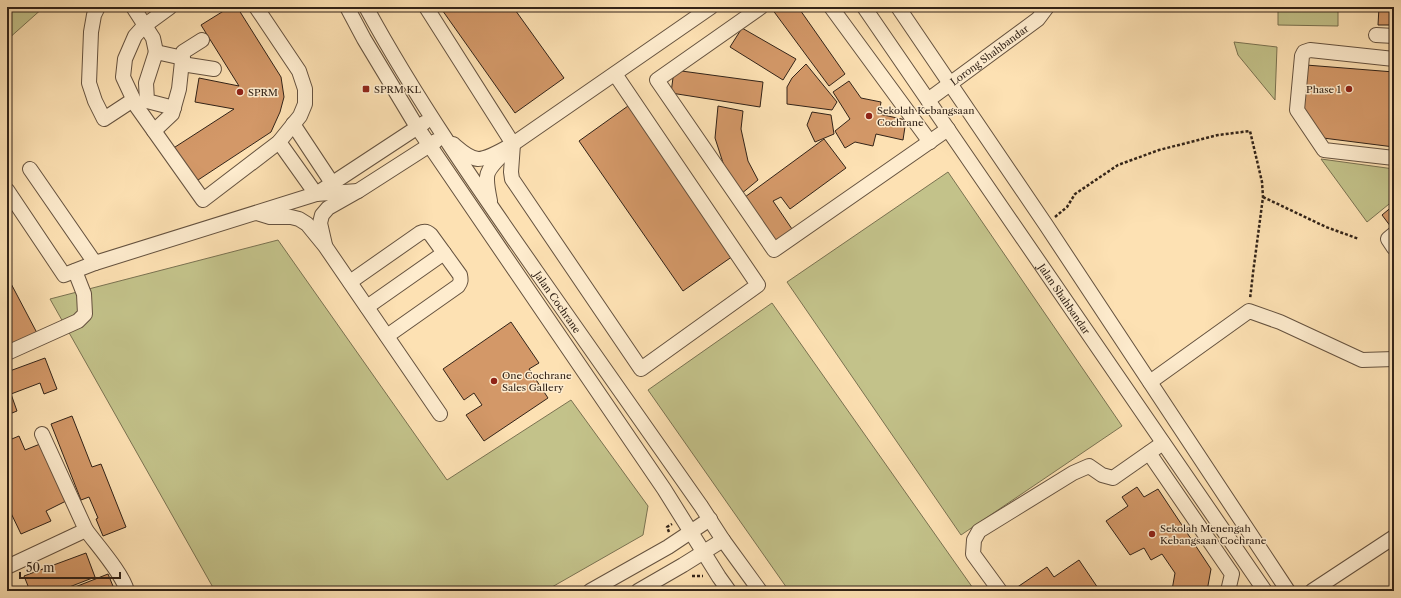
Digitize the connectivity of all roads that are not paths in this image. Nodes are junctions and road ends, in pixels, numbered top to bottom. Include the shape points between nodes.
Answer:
1 (98, 7) edge
2 (133, 7) edge
3 (170, 7) edge
4 (256, 7) edge
5 (347, 7) edge
6 (366, 7) edge
7 (426, 7) edge
8 (761, 7) edge
9 (831, 7) edge
10 (864, 7) edge
11 (898, 7) edge
12 (1047, 7) edge
13 (703, 9) edge
14 (144, 26) junction
15 (1376, 35) dead end
16 (1394, 36) edge
17 (202, 40) dead end
18 (156, 52) junction
19 (1394, 59) edge
20 (182, 61) junction
21 (214, 69) dead end
22 (615, 74) junction
23 (950, 84) junction
24 (133, 100) junction
25 (928, 100) junction
26 (174, 108) junction
27 (431, 118) junction
28 (293, 124) junction
29 (417, 127) junction
30 (948, 129) junction
31 (154, 131) junction
32 (443, 136) junction
33 (279, 142) junction
34 (930, 142) junction
35 (513, 144) junction
36 (429, 145) junction
37 (1394, 158) edge
38 (30, 169) dead end
39 (332, 183) junction
40 (7, 190) edge
41 (358, 191) junction
42 (316, 194) junction
43 (491, 207) junction
44 (257, 213) junction
45 (1394, 234) edge
46 (325, 246) junction
47 (1394, 248) edge
48 (444, 253) junction
49 (95, 263) junction
50 (75, 270) junction
51 (350, 282) junction
52 (367, 307) junction
53 (387, 336) junction
54 (7, 353) edge
55 (1394, 358) edge
56 (1150, 382) junction
57 (440, 414) dead end
58 (42, 434) dead end
59 (1163, 443) junction
60 (1149, 453) junction
61 (710, 519) junction
62 (86, 530) junction
63 (691, 533) junction
64 (1394, 537) edge
65 (723, 540) junction
66 (703, 552) junction
67 (7, 567) edge
68 (127, 591) edge
69 (590, 591) edge
70 (638, 591) edge
71 (729, 591) edge
72 (760, 591) edge
73 (1000, 591) edge
74 (1228, 591) edge
75 (1265, 591) edge
76 (1288, 591) edge
77 (1312, 591) edge

1 - 24 street via 91,32 89,83 95,101 104,119
2 - 14 street
3 - 14 street
4 - 28 street via 299,71 305,89 305,104
5 - 29 street, Jalan Cochrane
6 - 27 street, Jalan Cochrane
7 - 35 street
8 - 34 street via 657,80 774,250
9 - 34 street
10 - 25 street, Jalan Shahbandar
11 - 23 street
12 - 23 street, Lorong Shahbandar via 1038,20
13 - 22 street
14 - 18 street via 153,38
14 - 24 street via 135,36 125,59 123,77
15 - 16 street
17 - 20 street via 183,52
18 - 20 street
18 - 26 street via 146,83 147,101
19 - 37 street via 1310,50 1304,52 1297,110 1324,150
20 - 21 street
20 - 26 street
22 - 35 street
22 - 35 street via 758,284 641,369 512,179
23 - 25 street, Lorong Shahbandar
23 - 56 street
24 - 31 street
25 - 30 street, Jalan Shahbandar
26 - 31 street via 172,114
27 - 29 street
27 - 32 street, Jalan Cochrane
28 - 33 street
28 - 39 street
29 - 36 street, Jalan Cochrane
29 - 39 street
30 - 34 street
30 - 59 street, Jalan Shahbandar
31 - 33 street via 203,200
32 - 35 street via 466,154 477,159
32 - 36 street
32 - 43 street, Jalan Cochrane
33 - 42 street
35 - 43 street via 487,173 486,182
36 - 41 street
36 - 63 street, Jalan Cochrane via 664,489
38 - 49 street
39 - 42 street
40 - 50 street via 64,275
41 - 42 street
41 - 46 street via 328,208 322,215 320,223
42 - 44 street
43 - 61 street, Jalan Cochrane
44 - 46 street via 270,217 291,216 299,219 307,224
44 - 49 street
45 - 47 street via 1388,239
46 - 51 street
48 - 51 street via 431,234 424,231
48 - 52 street
48 - 53 street via 460,275 460,283
49 - 50 street
50 - 54 street via 84,294 85,314 78,321
51 - 52 street
52 - 53 street
53 - 57 street
55 - 56 street via 1362,360 1280,322 1249,311
56 - 76 street
58 - 62 street
59 - 60 street
59 - 75 street, Jalan Shahbandar
60 - 73 street via 1113,478 1102,475 1089,466 1073,473 979,531 974,540 973,554
60 - 74 street via 1232,574
61 - 63 street
61 - 65 street, Jalan Cochrane
62 - 67 street
62 - 68 street via 111,563
63 - 66 street, Jalan Cochrane
63 - 69 street
64 - 77 street
65 - 66 street
65 - 72 street, Jalan Cochrane
66 - 70 street
66 - 71 street, Jalan Cochrane

